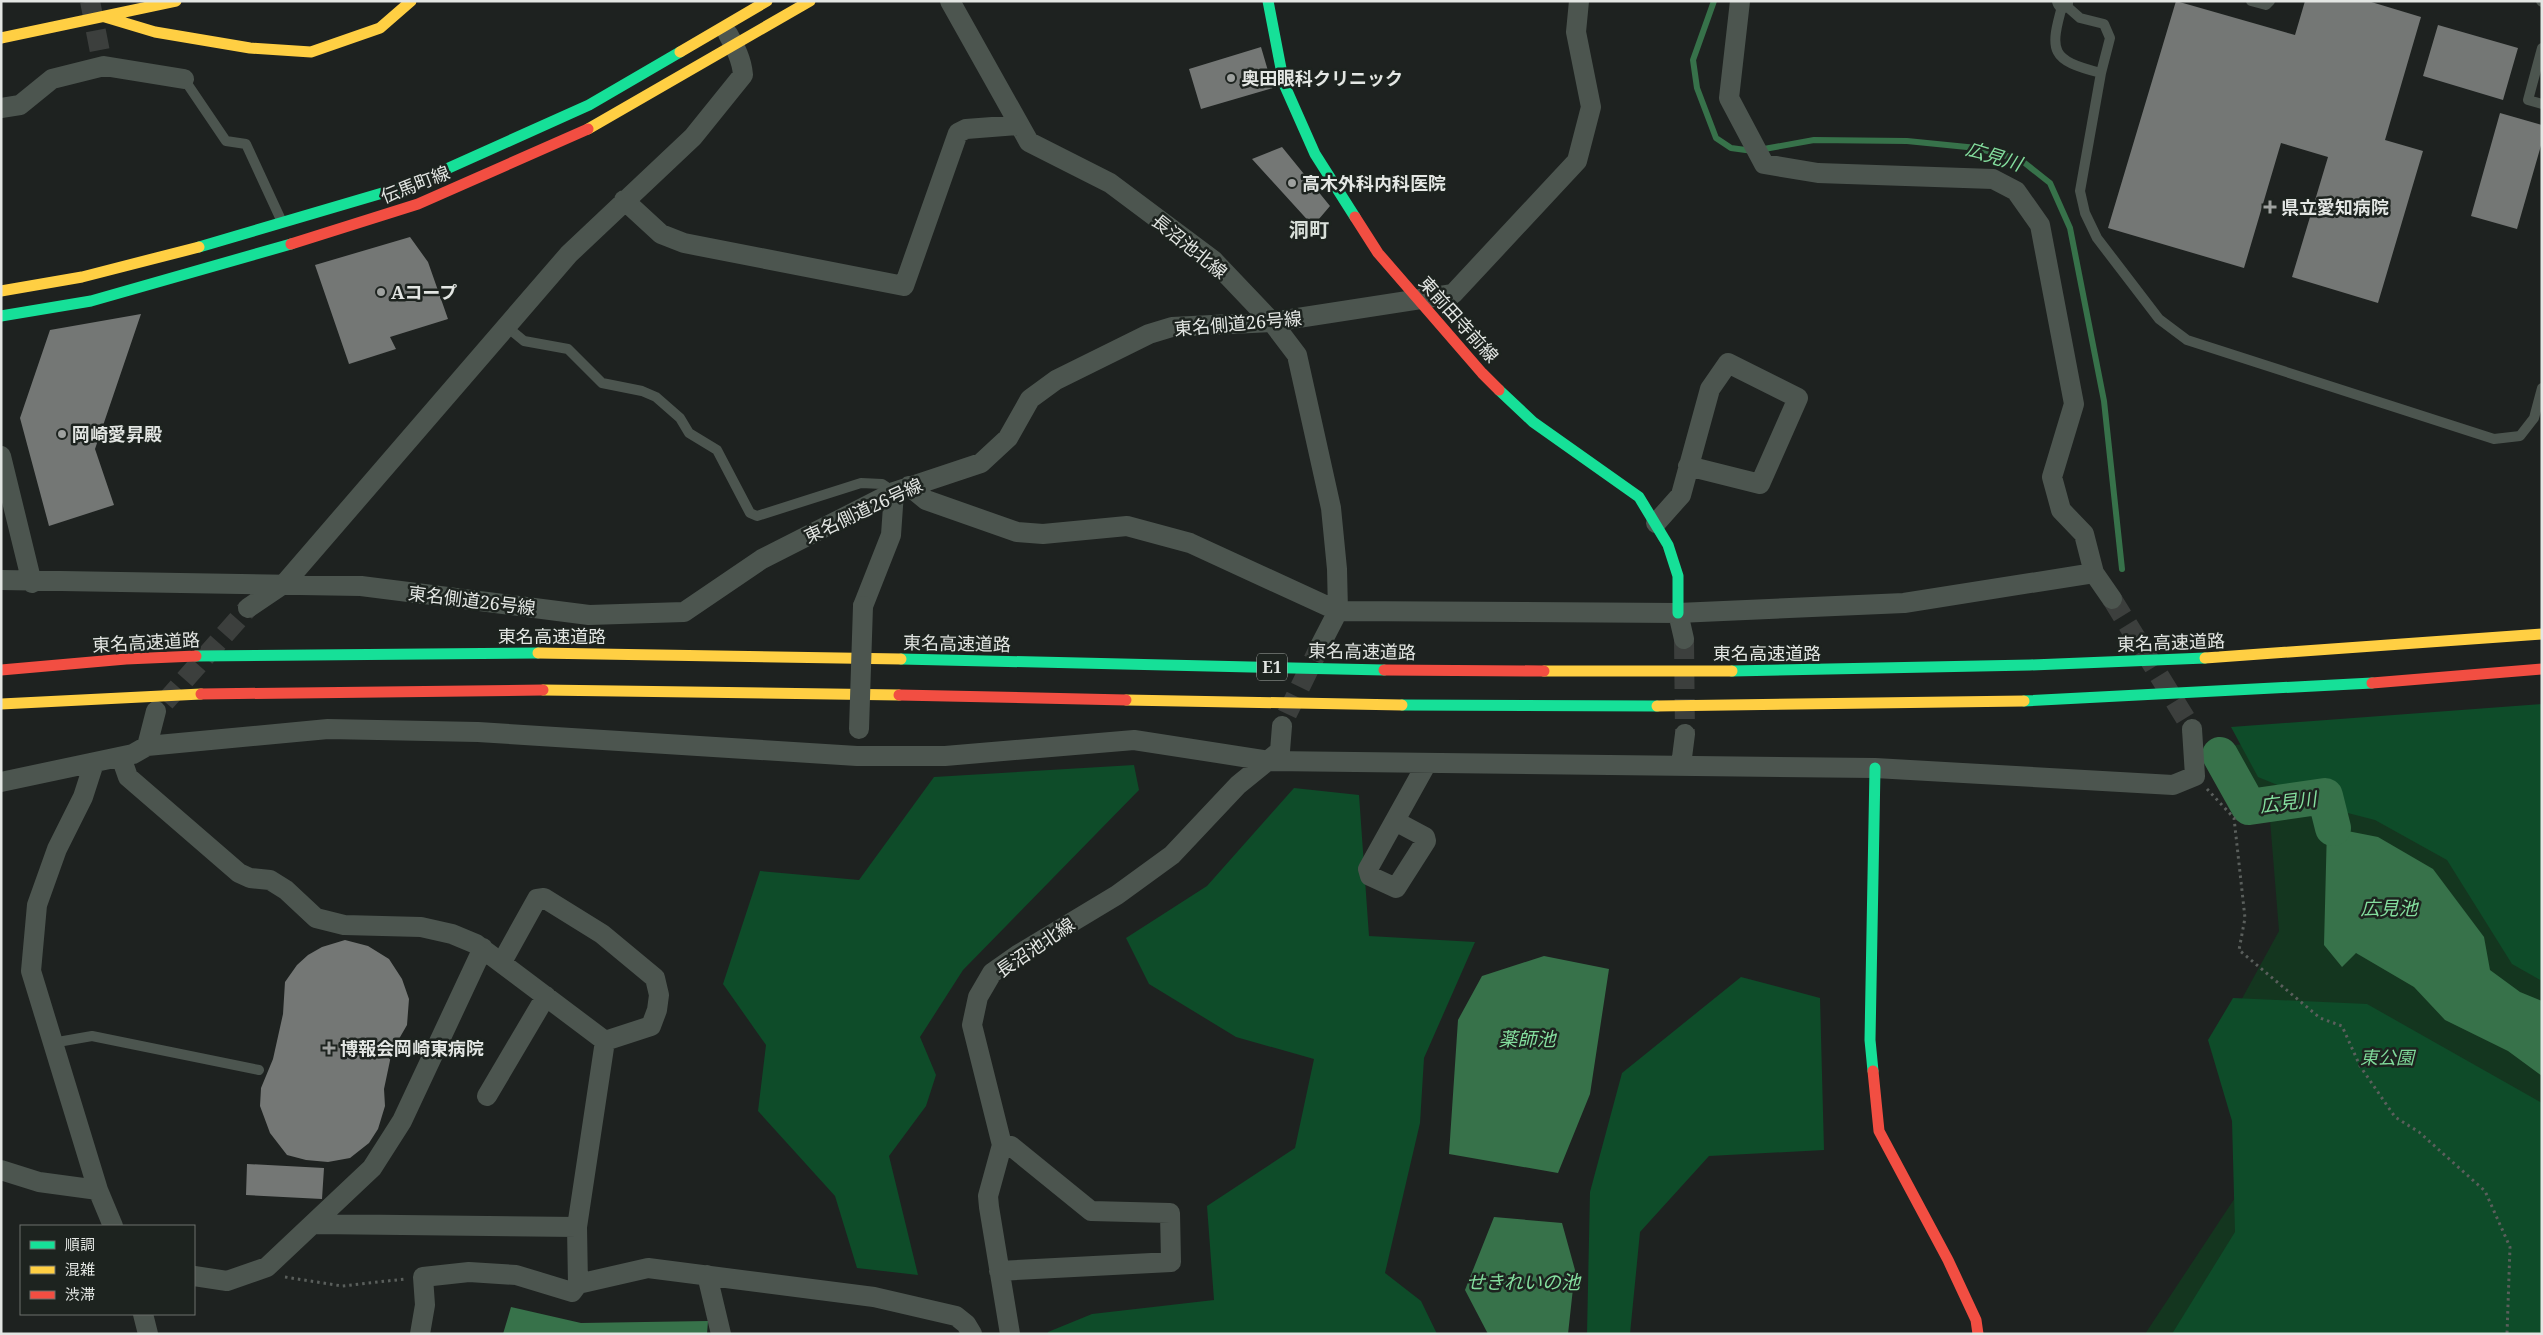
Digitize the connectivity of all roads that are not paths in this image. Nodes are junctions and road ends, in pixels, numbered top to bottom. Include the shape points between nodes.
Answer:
1 (176, 1) edge
2 (411, 1) edge
3 (767, 1) edge
4 (810, 1) edge
5 (950, 1) edge
6 (1268, 1) edge
7 (1579, 1) edge
8 (1740, 1) edge
9 (2251, 1) edge
10 (2270, 1) edge
11 (2062, 2) edge
12 (105, 17) junction
13 (724, 27) junction
14 (1, 38) edge
15 (734, 45) junction
16 (2542, 48) edge
17 (2101, 73) junction
18 (184, 79) joint
19 (2542, 104) edge
20 (1, 108) edge
21 (1019, 125) junction
22 (624, 200) junction
23 (282, 222) junction
24 (1, 292) edge
25 (1418, 301) junction
26 (1, 316) edge
27 (1272, 322) junction
28 (506, 326) junction
29 (2542, 388) edge
30 (1, 456) edge
31 (1688, 466) junction
32 (901, 489) junction
33 (1656, 523) junction
34 (2094, 573) junction
35 (1, 580) edge
36 (32, 582) junction
37 (285, 583) junction
38 (2112, 599) tunnel mouth
39 (248, 608) tunnel mouth
40 (1338, 612) junction
41 (1678, 613) junction
42 (2542, 634) edge
43 (1684, 639) tunnel mouth
44 (1321, 644) tunnel mouth
45 (21, 656) dead end
46 (160, 657) junction
47 (2542, 669) edge
48 (1, 670) edge
49 (1, 704) edge
50 (156, 711) tunnel mouth
51 (1282, 726) tunnel mouth
52 (2192, 728) tunnel mouth
53 (1685, 734) tunnel mouth
54 (147, 746) junction
55 (857, 756) junction
56 (121, 757) junction
57 (1269, 761) junction
58 (94, 763) junction
59 (1427, 763) junction
60 (1681, 766) junction
61 (1875, 768) junction
62 (1, 782) edge
63 (1395, 821) dead end
64 (483, 948) junction
65 (502, 962) junction
66 (546, 996) junction
67 (605, 1041) junction
68 (52, 1043) junction
69 (260, 1070) dead end
70 (487, 1096) dead end
71 (1002, 1145) junction
72 (1, 1170) edge
73 (98, 1190) junction
74 (315, 1224) junction
75 (113, 1225) edge
76 (577, 1227) junction
77 (999, 1271) junction
78 (707, 1275) junction
79 (195, 1276) edge
80 (578, 1284) junction
81 (142, 1315) edge
82 (148, 1334) edge
83 (420, 1334) edge
84 (721, 1334) edge
85 (972, 1334) edge
86 (1010, 1334) edge
87 (1978, 1334) edge

1 - 12 main road
2 - 12 main road via 380,28 311,52 250,48 155,32
3 - 13 main road, 伝馬町線
4 - 15 main road, 伝馬町線
5 - 21 street, 長沼池北線
6 - 25 main road, 東前田寺前線 via 1284,84 1315,154 1378,254
7 - 25 street, 東名側道26号線 via 1576,32 1591,106 1577,160 1453,294
8 - 34 street via 1729,98 1764,164 1818,173 1993,179 2016,191 2040,225 2074,404 2052,477 2061,510 2084,534
9 - 10 lane via 2266,5
11 - 17 lane via 2080,18 2104,24 2110,38
11 - 17 lane via 2053,37 2057,53 2071,66
12 - 14 main road
13 - 15 street
13 - 23 main road, 伝馬町線 via 589,105 414,184
15 - 22 street via 742,75 693,137
15 - 26 main road, 伝馬町線 via 593,127 418,204 260,254 91,301
16 - 19 lane via 2528,100
17 - 29 lane via 2080,191 2085,213 2097,238 2159,319 2187,340 2494,439 2520,436 2534,418
18 - 20 street via 102,59 52,79 20,105
18 - 23 lane via 226,141 246,144
21 - 22 street via 966,129 958,134 904,286 684,243 661,234
21 - 27 street, 長沼池北線 via 1029,142 1110,183 1213,260
22 - 28 street via 569,254
23 - 24 main road, 伝馬町線 via 221,242 82,277
25 - 27 street, 東名側道26号線
25 - 33 main road, 東前田寺前線 via 1482,372 1533,422 1639,497
27 - 32 street, 東名側道26号線 via 1172,327 1148,334 1056,380 1030,399 1008,438 981,463
27 - 40 street, 長沼池北線 via 1297,355 1331,508
28 - 32 lane via 524,342 568,349 602,383 656,397 680,418 689,433 717,450 750,513 758,516 861,483
28 - 37 street
30 - 36 street
31 - 31 street via 1760,484 1798,398 1728,363 1710,389
31 - 33 street via 1681,496
32 - 37 street, 東名側道26号線 via 762,559 684,612 588,614 361,586
32 - 40 street via 1017,532 1043,534 1127,526 1190,543
32 - 55 street, bridge via 891,535 863,606
33 - 41 main road, 東前田寺前線 via 1668,545 1678,576
34 - 38 street
34 - 41 street via 1904,603
35 - 36 street, 東名側道26号線
36 - 37 street, 東名側道26号線
37 - 39 street
40 - 41 street
40 - 44 street
41 - 43 street
42 - 46 main road, 東名高速道路 / E1 via 2384,648 1899,670 1516,671 410,652
45 - 46 main road
46 - 48 main road, 東名高速道路 / E1
47 - 49 main road, E1 via 2386,684 2267,691 1897,706 1514,706 608,689 139,694
50 - 54 street
51 - 57 street via 1280,751
52 - 61 street via 2194,776 2173,785
53 - 60 street
54 - 55 street via 328,729 508,734
54 - 56 street
55 - 57 street via 945,756 1134,740
56 - 58 street
56 - 64 street via 128,777 239,873 270,880 316,918 344,925 421,927 452,934
57 - 59 street
57 - 71 street, 長沼池北線 via 1238,785 1172,855 1117,895 992,973 978,997 972,1024
58 - 62 street
58 - 68 street via 83,798 57,849 37,905 31,971
59 - 60 street
59 - 63 street
60 - 61 street
61 - 87 main road via 1870,1040 1879,1131 1948,1260 1976,1320
64 - 65 street
64 - 74 street via 402,1121 372,1168
65 - 66 street
65 - 67 street via 537,899 544,898 602,934 655,978 659,995 651,1026
66 - 67 street
66 - 70 street
67 - 76 street
68 - 69 lane via 92,1036
68 - 73 street
71 - 77 street, 長沼池北線 via 988,1196
71 - 77 street via 1011,1146 1091,1211 1170,1213 1171,1262
72 - 73 street via 39,1182
73 - 75 street
74 - 76 street
74 - 79 street via 267,1267 227,1281
76 - 80 street
77 - 86 street, 長沼池北線
78 - 80 street via 648,1268
78 - 84 street
78 - 85 street via 883,1299 956,1316
80 - 83 street via 572,1292 516,1275 469,1272 423,1277 425,1305
81 - 82 street

